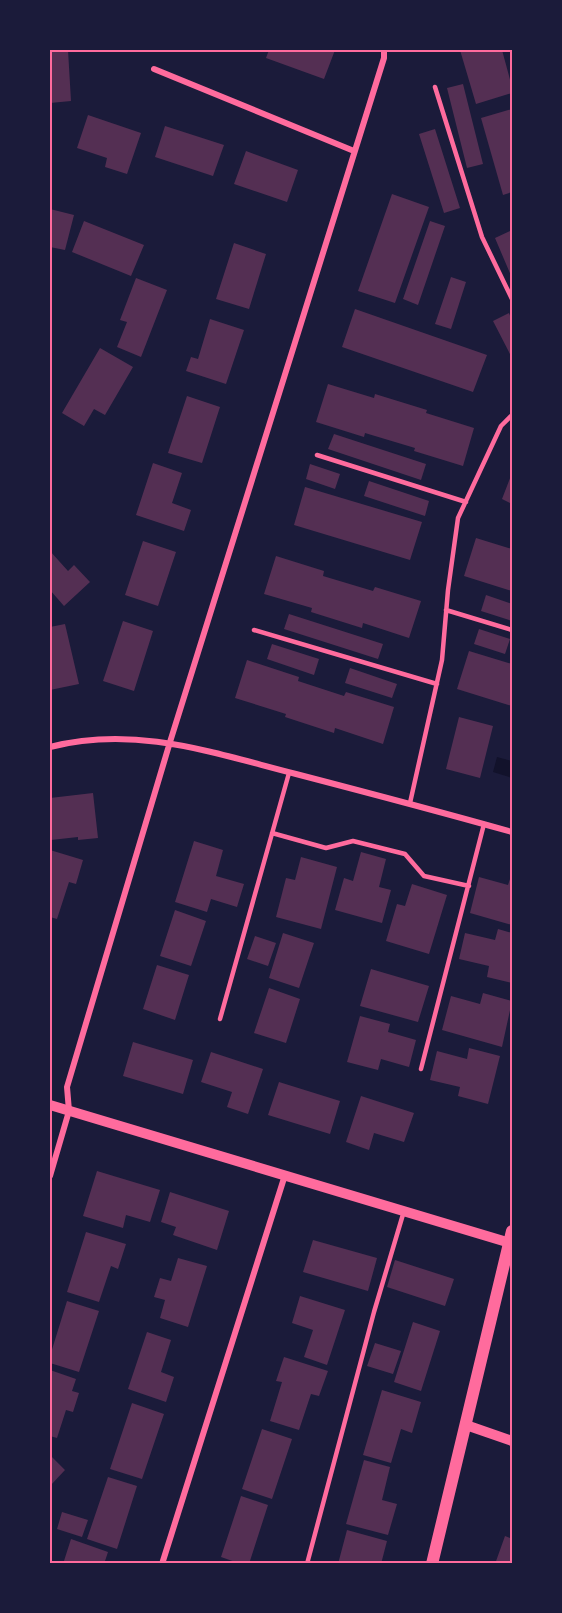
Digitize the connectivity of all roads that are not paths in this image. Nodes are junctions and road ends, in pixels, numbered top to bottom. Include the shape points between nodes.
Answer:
1 (384, 50) edge
2 (154, 69) dead end
3 (435, 87) dead end
4 (354, 151) junction
5 (513, 299) edge
6 (513, 415) edge
7 (317, 455) dead end
8 (466, 502) junction
9 (446, 610) junction
10 (254, 630) dead end
11 (513, 630) edge
12 (437, 684) junction
13 (170, 742) junction
14 (50, 747) edge
15 (289, 772) junction
16 (410, 803) junction
17 (484, 824) junction
18 (513, 832) edge
19 (272, 833) junction
20 (469, 886) junction
21 (220, 1019) dead end
22 (421, 1069) dead end
23 (50, 1105) edge
24 (69, 1111) junction
25 (285, 1175) junction
26 (50, 1176) edge
27 (404, 1211) junction
28 (512, 1239) edge
29 (466, 1425) junction
30 (513, 1442) edge
31 (162, 1563) edge
32 (307, 1563) edge
33 (432, 1563) edge

1 - 4 street
2 - 4 street
3 - 5 lane via 482,237
4 - 13 street
6 - 8 lane via 501,426
7 - 8 lane
8 - 9 lane via 458,518
9 - 11 lane
9 - 12 lane
10 - 12 lane
12 - 16 lane
13 - 14 street via 118,738
13 - 15 street
13 - 24 street via 67,1087
15 - 16 street
15 - 19 lane
16 - 17 street
17 - 18 street
17 - 20 lane
19 - 20 lane via 326,848 352,841 405,854 424,876
19 - 21 lane
20 - 22 lane
23 - 24 street
24 - 25 street
24 - 26 street
25 - 27 street
25 - 31 street
27 - 28 street
27 - 32 lane
28 - 29 main road
29 - 30 street
29 - 33 main road

